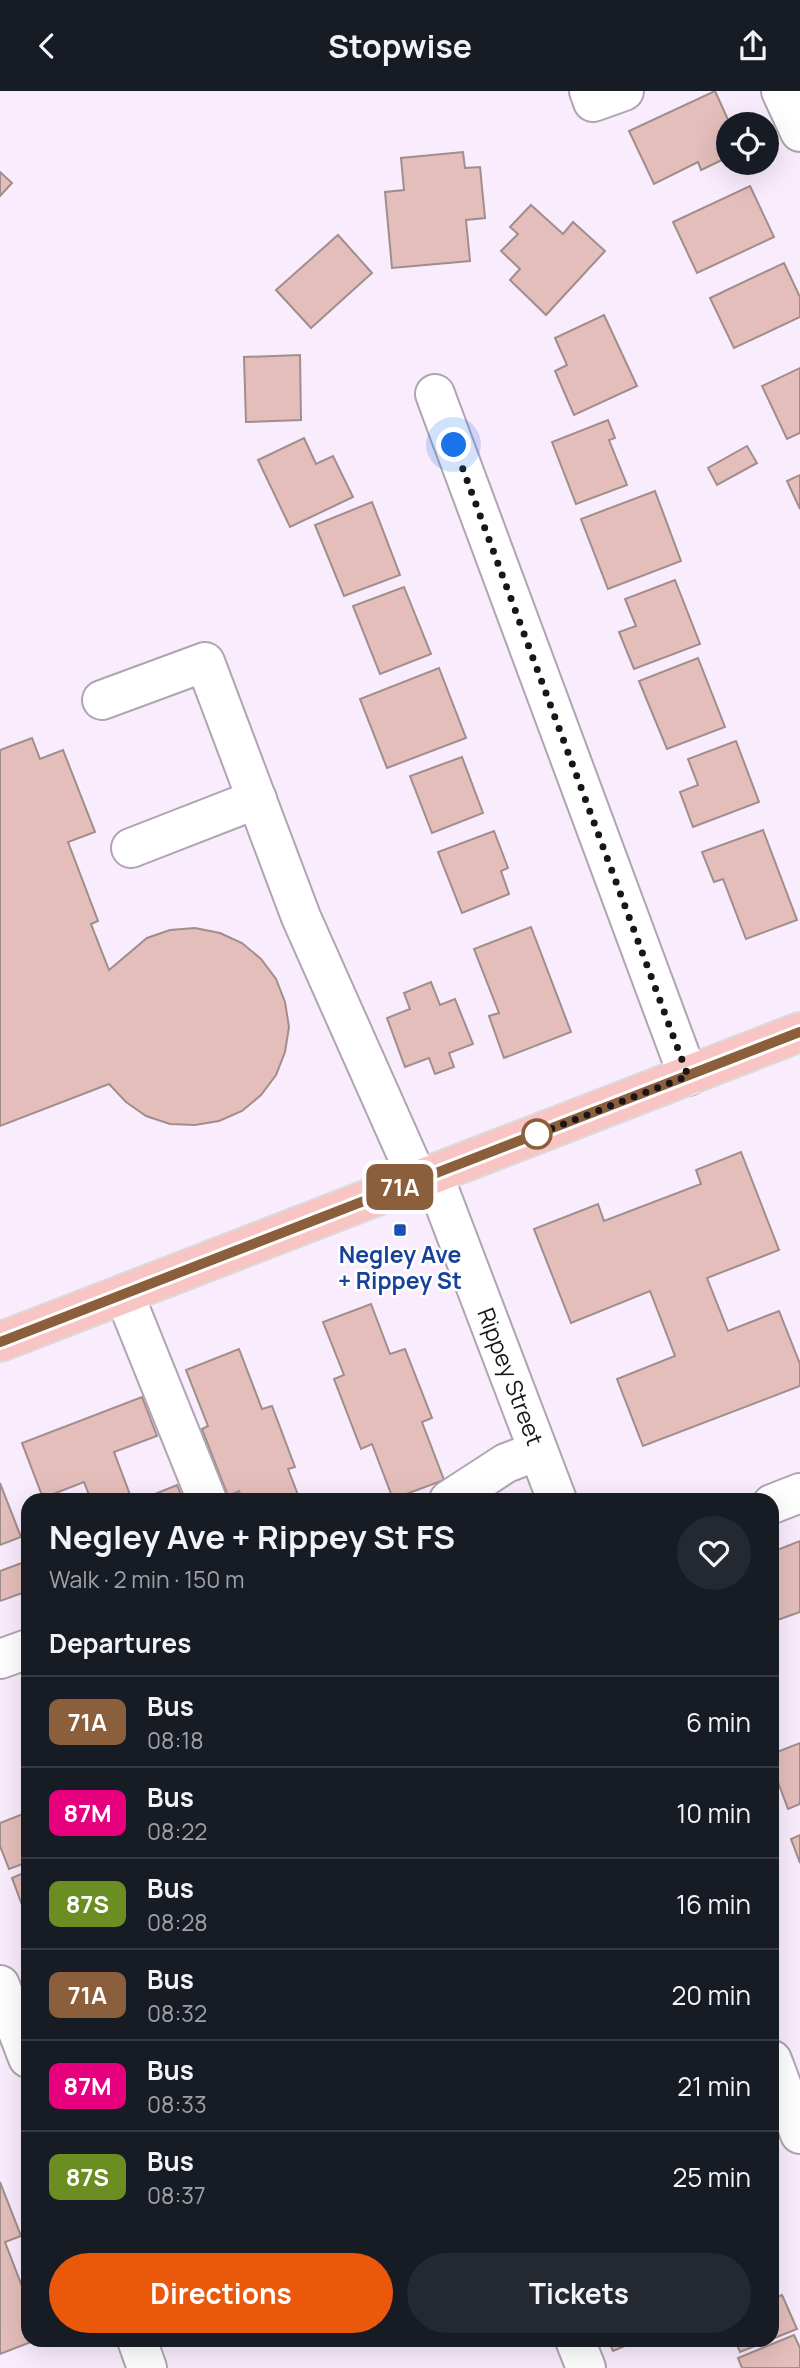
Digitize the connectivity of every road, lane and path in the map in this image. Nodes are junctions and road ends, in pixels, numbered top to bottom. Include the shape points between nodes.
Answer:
1 (589, 91) edge
2 (624, 91) edge
3 (781, 91) edge
4 (800, 132) edge
5 (435, 394) dead end
6 (102, 700) dead end
7 (257, 799) junction
8 (131, 848) dead end
9 (800, 1032) edge
10 (688, 1076) junction
11 (426, 1177) junction
12 (124, 1294) junction
13 (0, 1342) edge
14 (538, 1451) junction
15 (203, 1493) edge
16 (460, 1493) edge
17 (554, 1493) edge
18 (800, 1493) edge
19 (779, 1501) edge
20 (21, 1652) edge
21 (0, 1660) edge
22 (0, 1985) edge
23 (21, 2040) edge
24 (782, 2085) edge
25 (800, 2134) edge
26 (578, 2347) edge
27 (586, 2368) edge

1 - 2 street via 593,102
3 - 4 street
5 - 10 street
6 - 7 street, Rippey Street via 205,662
7 - 8 street
7 - 11 street, Rippey Street via 301,917
9 - 10 main road
10 - 11 main road
11 - 12 main road
11 - 14 street, Rippey Street
12 - 13 main road
12 - 15 street
14 - 16 street via 506,1463
14 - 17 street, Rippey Street
18 - 19 street
20 - 21 street
22 - 23 street
24 - 25 street
26 - 27 street

